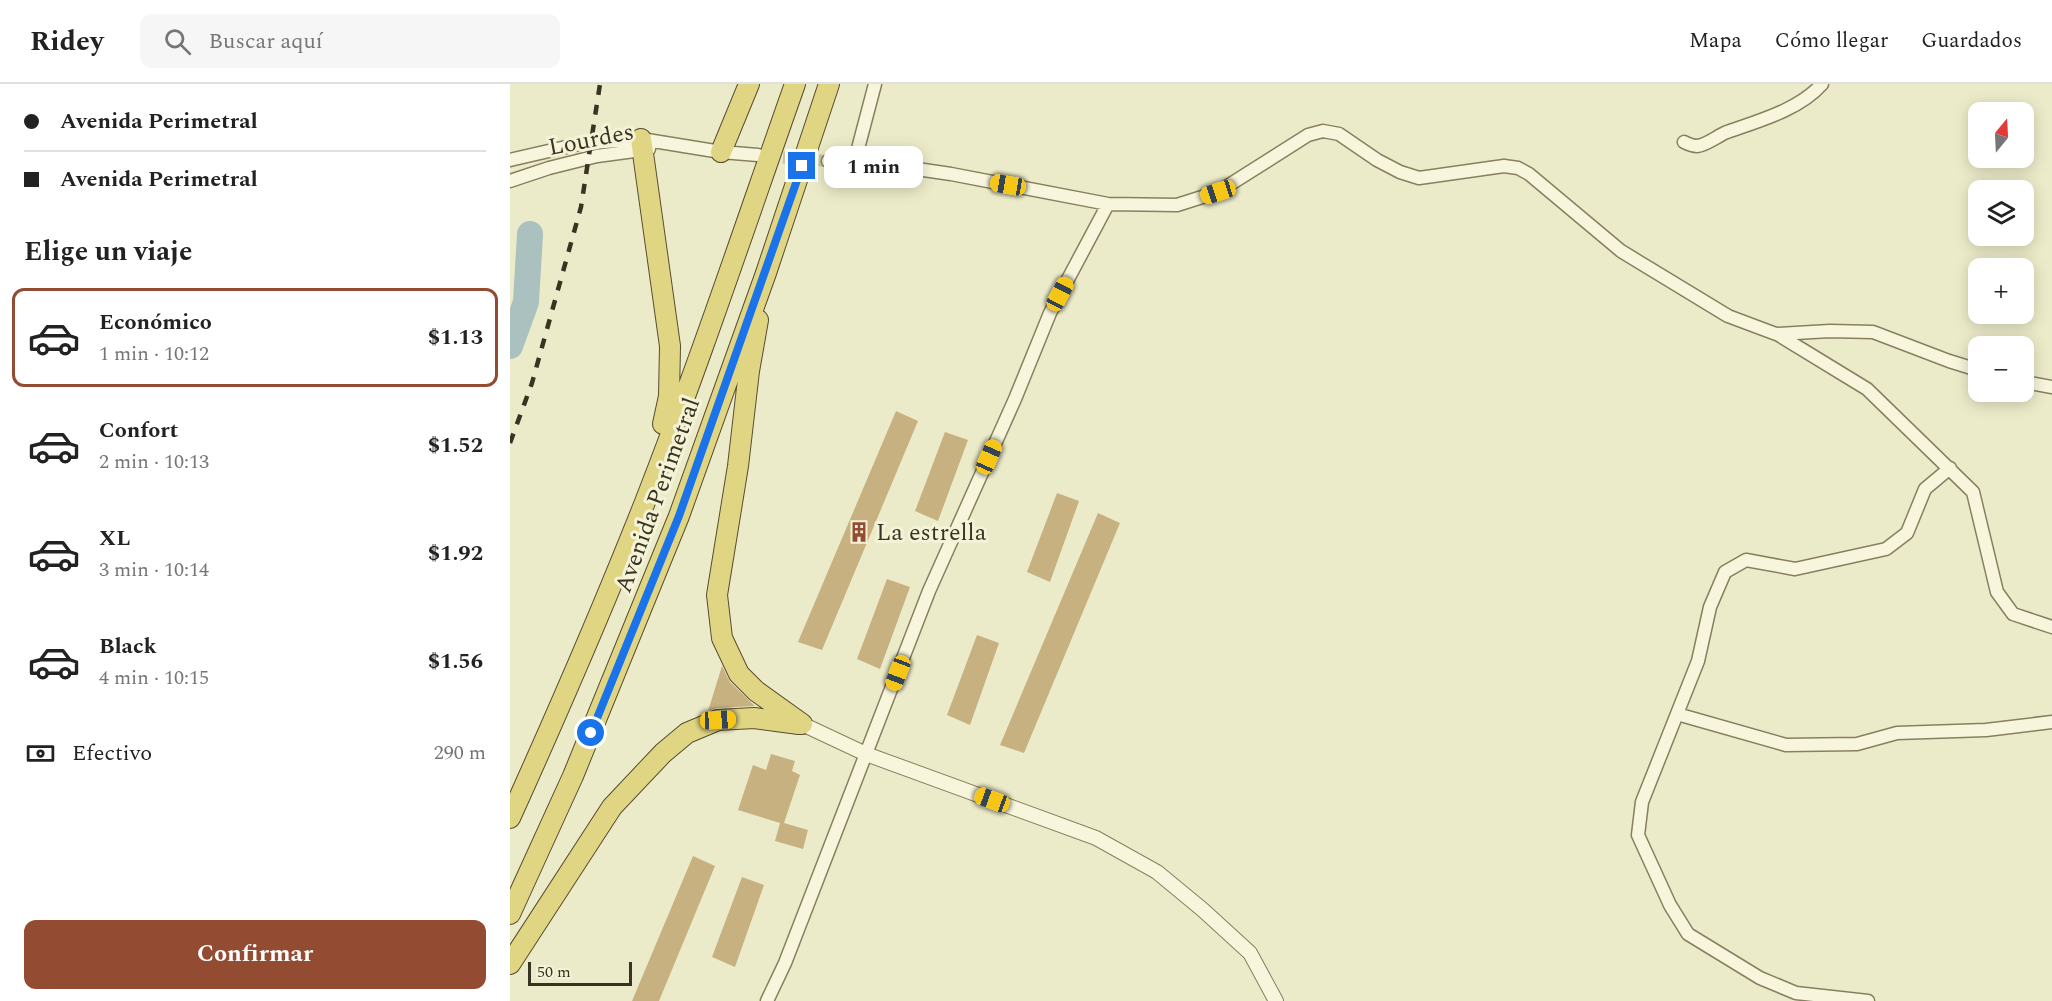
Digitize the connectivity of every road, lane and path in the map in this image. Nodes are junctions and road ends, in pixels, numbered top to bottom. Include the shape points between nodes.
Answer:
1 (749, 84) edge
2 (795, 84) edge
3 (830, 84) edge
4 (875, 84) edge
5 (1822, 84) edge
6 (1684, 142) dead end
7 (642, 144) junction
8 (721, 152) junction
9 (758, 155) tunnel mouth
10 (510, 160) edge
11 (855, 160) junction
12 (828, 161) tunnel mouth
13 (510, 181) edge
14 (1108, 204) junction
15 (766, 273) junction
16 (1776, 334) junction
17 (1968, 366) edge
18 (2034, 384) edge
19 (2052, 387) edge
20 (1950, 468) junction
21 (645, 501) junction
22 (2052, 627) edge
23 (1677, 714) junction
24 (2052, 722) edge
25 (802, 724) junction
26 (866, 754) junction
27 (510, 818) edge
28 (510, 914) edge
29 (510, 964) edge
30 (767, 1001) edge
31 (1276, 1001) edge
32 (1868, 1001) edge

1 - 8 highway
2 - 21 highway, Avenida Perimetral
3 - 15 highway, Avenida Perimetral
4 - 11 street
5 - 6 street via 1799,103 1744,128 1701,145
7 - 8 street
7 - 10 street via 579,144
7 - 13 street, Lourdes
7 - 21 highway via 670,346 669,396
8 - 9 street
11 - 12 street
11 - 14 street
14 - 16 street via 1177,205 1218,192 1308,135 1323,131 1339,134 1377,160 1419,178 1504,166 1518,168 1621,251 1728,316
14 - 26 street via 1050,312 929,591
15 - 25 highway via 717,595 722,638 740,674 756,691
15 - 28 highway, Avenida Perimetral via 679,516 573,776
16 - 17 street via 1873,332
16 - 20 street via 1867,388
18 - 19 street
20 - 22 street via 1973,492 1997,592 2013,614
20 - 23 street via 1924,489 1907,533 1886,549 1795,569 1746,560 1725,572 1710,607 1698,661
21 - 27 highway, Avenida Perimetral
23 - 24 street via 1785,745 1857,744 1897,733 1986,730
23 - 32 street via 1642,802 1638,835 1688,934 1760,978 1796,993
25 - 26 street
25 - 29 highway via 754,718 718,720 687,733 612,807
26 - 30 street
26 - 31 street via 1096,838 1157,872 1250,953

